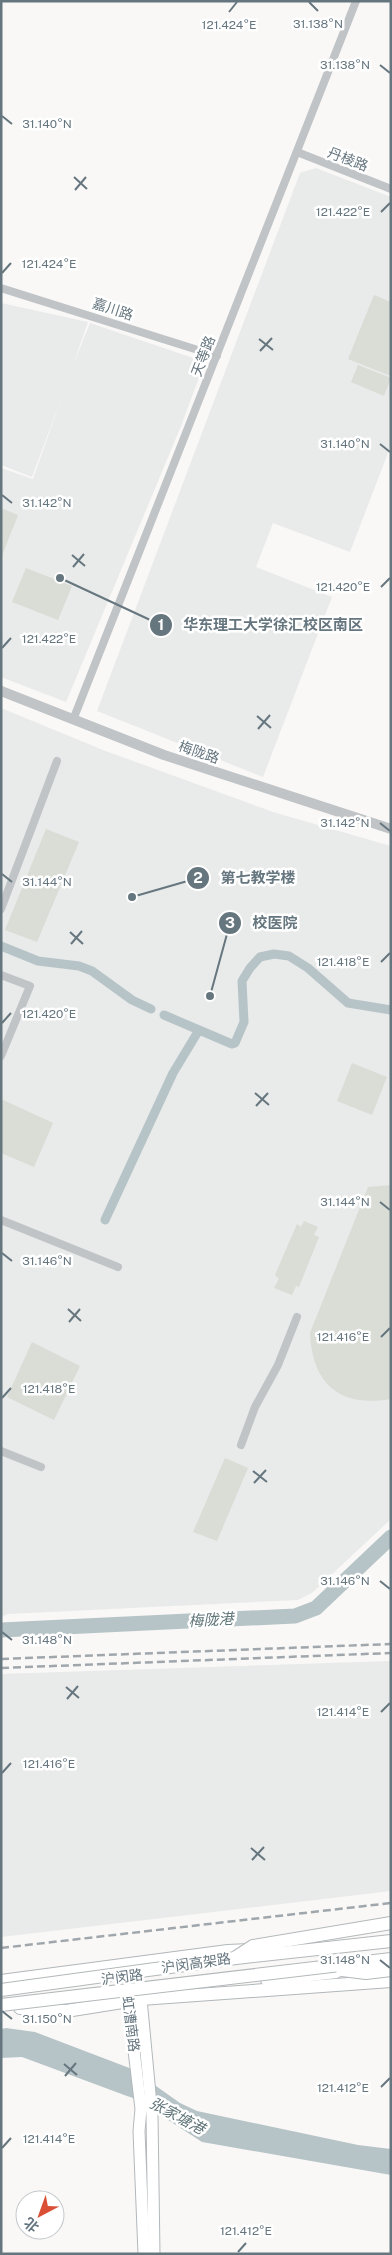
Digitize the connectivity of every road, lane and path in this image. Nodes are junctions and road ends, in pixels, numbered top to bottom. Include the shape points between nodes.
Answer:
1 (356, 1) edge
2 (297, 152) junction
3 (391, 189) edge
4 (1, 288) edge
5 (216, 356) junction
6 (1, 691) edge
7 (73, 720) junction
8 (57, 761) dead end
9 (391, 829) edge
10 (1, 909) edge
11 (1, 975) edge
12 (1, 1056) edge
13 (1, 1220) edge
14 (118, 1267) dead end
15 (296, 1317) dead end
16 (241, 1445) dead end
17 (1, 1450) edge
18 (41, 1467) dead end
19 (391, 1923) edge
20 (391, 1936) edge
21 (391, 1941) edge
22 (236, 1958) junction
23 (391, 1959) edge
24 (391, 1965) edge
25 (322, 1967) junction
26 (391, 1970) edge
27 (130, 1973) junction
28 (304, 1976) junction
29 (270, 1979) junction
30 (1, 1981) edge
31 (391, 1981) edge
32 (349, 1985) junction
33 (1, 1990) edge
34 (211, 1994) junction
35 (133, 1997) junction
36 (1, 2005) edge
37 (1, 2010) edge
38 (143, 2072) junction
39 (144, 2254) edge
40 (154, 2254) edge

1 - 2 street, 天等路
2 - 3 street, 丹棱路
2 - 5 street, 天等路
4 - 5 street, 嘉川路
5 - 7 street, 天等路
6 - 7 street, 梅陇路
7 - 9 street, 梅陇路 via 233,779
8 - 10 street
11 - 12 street via 30,986
13 - 14 street
15 - 16 street via 278,1366 255,1407
17 - 18 street
19 - 22 main road, bridge via 253,1946
20 - 27 main road, 沪闵路 via 270,1950 230,1961
21 - 22 main road, 沪闵高架路, bridge
22 - 33 main road, 沪闵高架路, bridge
23 - 25 main road, 沪闵高架路, bridge
24 - 28 main road, 沪闵路
25 - 26 main road, bridge via 366,1973
25 - 36 main road, 沪闵高架路, bridge
27 - 30 main road, 沪闵路
27 - 33 main road, 沪闵路
27 - 35 main road, 虹漕南路
28 - 29 main road, 沪闵路
28 - 32 main road
29 - 34 main road, 沪闵路
29 - 35 main road, 沪闵路
31 - 32 main road, 沪闵路
32 - 34 main road, 沪闵路
34 - 35 main road, 沪闵路
35 - 37 main road, 沪闵路 via 66,2011
35 - 38 main road, 虹漕南路
38 - 39 main road, 虹漕南路 via 139,2131
38 - 40 main road, 虹漕南路 via 152,2115

